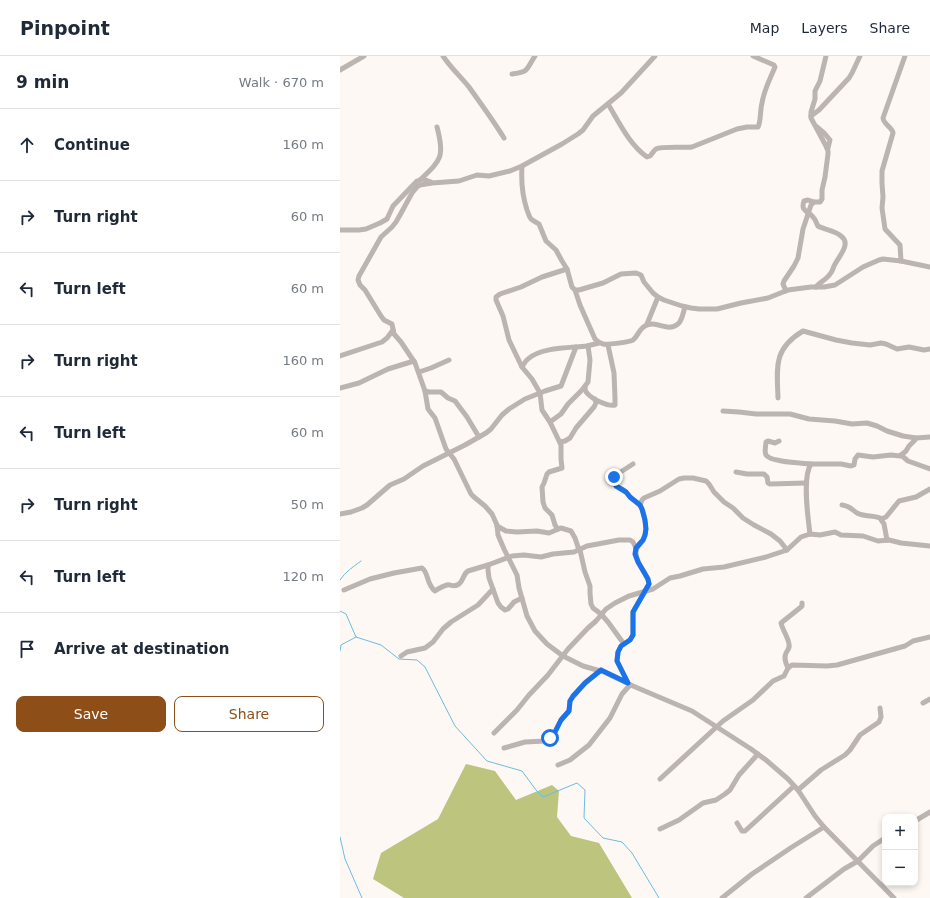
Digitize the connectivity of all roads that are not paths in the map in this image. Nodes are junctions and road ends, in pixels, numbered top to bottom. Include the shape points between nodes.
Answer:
1 (364, 56) edge
2 (443, 56) edge
3 (535, 56) edge
4 (655, 56) edge
5 (753, 56) edge
6 (826, 56) edge
7 (860, 56) edge
8 (904, 56) edge
9 (340, 70) edge
10 (512, 74) dead end
11 (608, 104) junction
12 (811, 116) junction
13 (437, 127) dead end
14 (504, 138) dead end
15 (522, 166) junction
16 (420, 180) junction
17 (432, 183) junction
18 (814, 202) junction
19 (808, 214) junction
20 (340, 230) edge
21 (901, 261) junction
22 (930, 267) edge
23 (566, 269) junction
24 (816, 287) junction
25 (575, 290) junction
26 (786, 291) junction
27 (658, 297) junction
28 (685, 307) junction
29 (647, 324) junction
30 (393, 330) junction
31 (599, 343) junction
32 (608, 345) junction
33 (588, 346) junction
34 (576, 347) junction
35 (930, 349) edge
36 (340, 356) edge
37 (449, 360) dead end
38 (414, 361) junction
39 (522, 367) junction
40 (419, 372) junction
41 (584, 387) junction
42 (340, 388) edge
43 (425, 391) junction
44 (540, 393) junction
45 (778, 398) dead end
46 (595, 399) junction
47 (723, 411) dead end
48 (550, 422) junction
49 (479, 437) junction
50 (930, 437) edge
51 (916, 438) junction
52 (779, 441) dead end
53 (560, 442) junction
54 (449, 452) junction
55 (901, 456) junction
56 (633, 464) dead end
57 (811, 464) junction
58 (930, 469) edge
59 (736, 472) dead end
60 (806, 483) junction
61 (930, 489) edge
62 (640, 505) junction
63 (842, 505) dead end
64 (340, 514) edge
65 (881, 519) junction
66 (497, 526) junction
67 (558, 529) junction
68 (506, 531) junction
69 (810, 534) junction
70 (887, 540) junction
71 (501, 542) junction
72 (930, 546) edge
73 (636, 548) junction
74 (579, 550) junction
75 (787, 550) junction
76 (508, 558) junction
77 (488, 565) junction
78 (493, 589) junction
79 (344, 590) dead end
80 (644, 592) junction
81 (522, 598) junction
82 (802, 603) dead end
83 (601, 614) junction
84 (930, 639) edge
85 (624, 644) junction
86 (401, 656) dead end
87 (562, 656) junction
88 (788, 668) junction
89 (601, 670) junction
90 (629, 684) junction
91 (930, 699) edge
92 (923, 703) dead end
93 (880, 708) dead end
94 (716, 727) junction
95 (494, 733) dead end
96 (504, 748) dead end
97 (758, 754) junction
98 (558, 765) dead end
99 (660, 779) dead end
100 (796, 788) junction
101 (930, 812) edge
102 (918, 819) edge
103 (737, 823) dead end
104 (824, 827) junction
105 (660, 829) dead end
106 (882, 840) edge
107 (858, 860) junction
108 (891, 897) edge
109 (722, 898) edge
110 (806, 898) edge

1 - 9 street
2 - 14 street via 485,109
3 - 10 street via 525,72
4 - 11 street
5 - 11 street via 775,67 763,96 758,127 737,129 692,147 659,148 647,157 630,139
6 - 12 street via 815,91
7 - 12 street via 849,78 820,110
8 - 21 street via 883,118 893,133 882,177 884,222 886,230 900,244
11 - 15 street via 593,116 578,134
12 - 18 street via 814,124 830,141 822,198 819,203
13 - 16 street via 441,154 436,164
15 - 17 street via 492,175
15 - 23 street via 521,187 531,219 538,224 546,241 556,250
16 - 17 street
16 - 20 street via 397,202 385,220 366,229
17 - 30 street via 420,185 414,190 392,227 381,237 358,278 381,316 392,324
18 - 19 street
18 - 19 street via 807,200 804,203 803,208
19 - 24 street via 813,216 818,226 836,232 845,241 844,250 831,274
19 - 26 street via 798,258 784,281
21 - 22 street
21 - 24 street via 879,260 835,284
23 - 25 street
23 - 39 street via 496,297 509,340
24 - 26 street
25 - 27 street via 603,283 620,274 636,273 641,275 648,288
25 - 31 street
26 - 28 street via 768,298 717,309
27 - 28 street
27 - 29 street
28 - 29 street via 680,322 676,325 667,327 654,323
29 - 32 street via 630,341
30 - 36 street via 382,342
30 - 38 street
31 - 32 street
31 - 33 street
32 - 46 street via 613,369 615,404 609,405
33 - 34 street
33 - 41 street via 589,380
34 - 39 street via 538,353 528,358
34 - 44 street via 562,386
35 - 45 street via 897,349 881,343 852,343 803,331 784,346 780,356
37 - 40 street
38 - 40 street
38 - 42 street
39 - 44 street
40 - 43 street
41 - 46 street
41 - 48 street
43 - 49 street via 441,392 455,401
43 - 54 street via 428,409 435,418
44 - 48 street via 541,408
44 - 49 street via 509,409
46 - 53 street via 594,407 570,438
47 - 51 street via 790,414 852,424 868,423 894,434
48 - 53 street
49 - 54 street
50 - 51 street
51 - 55 street
52 - 57 street via 766,442 765,453 769,458
53 - 67 street via 562,468 547,474 542,487 544,506 552,515
54 - 64 street via 390,485 362,508
54 - 66 street via 471,494 490,511
55 - 57 street via 858,455 855,457 854,465 850,466
55 - 58 street
56 - 62 street via 616,475 613,480 616,486
57 - 60 street
59 - 60 street via 764,474 770,484
60 - 69 street via 806,509
61 - 65 street via 916,497 899,501 886,517
62 - 73 street via 646,533
62 - 75 street via 644,498 679,479 689,477 706,481 724,502 743,518 771,534
63 - 65 street via 861,515
65 - 70 street
66 - 68 street
66 - 71 street
67 - 68 street via 549,533
67 - 74 street via 563,528 572,532
68 - 71 street
69 - 70 street via 834,532
69 - 75 street
70 - 72 street
71 - 76 street
73 - 74 street via 633,542 627,539
73 - 80 street via 636,558 649,582
74 - 76 street via 541,557 518,555
74 - 83 street via 590,586 591,604
75 - 80 street via 754,560 670,578
76 - 77 street
76 - 81 street via 517,575
77 - 78 street
77 - 79 street via 465,572 458,585 447,585 435,591 422,568 394,572
78 - 81 street via 498,603 505,610
78 - 86 street via 478,605 443,629 434,642 425,648
80 - 83 street via 615,603
80 - 85 street via 634,609 633,635
81 - 87 street via 533,627
82 - 88 street via 801,607 781,622 790,647 785,655
83 - 85 street
83 - 87 street
84 - 88 street via 913,641 905,646 842,664 792,664
85 - 90 street via 618,652 617,659
87 - 89 street via 583,666
87 - 95 street via 548,675
88 - 94 street via 784,676 773,681 753,700
89 - 90 street
89 - 96 street via 573,696 569,711 547,740 525,742
90 - 94 street via 692,711
90 - 98 street via 610,718 589,745 570,760
91 - 92 street
93 - 100 street via 879,722 860,735 845,755
94 - 97 street
94 - 99 street
97 - 100 street via 784,774
97 - 105 street via 725,794 716,800 703,803 676,822
100 - 103 street via 745,831 742,831
100 - 104 street
101 - 102 street
104 - 107 street
104 - 109 street via 752,874
106 - 107 street
107 - 108 street
107 - 110 street

